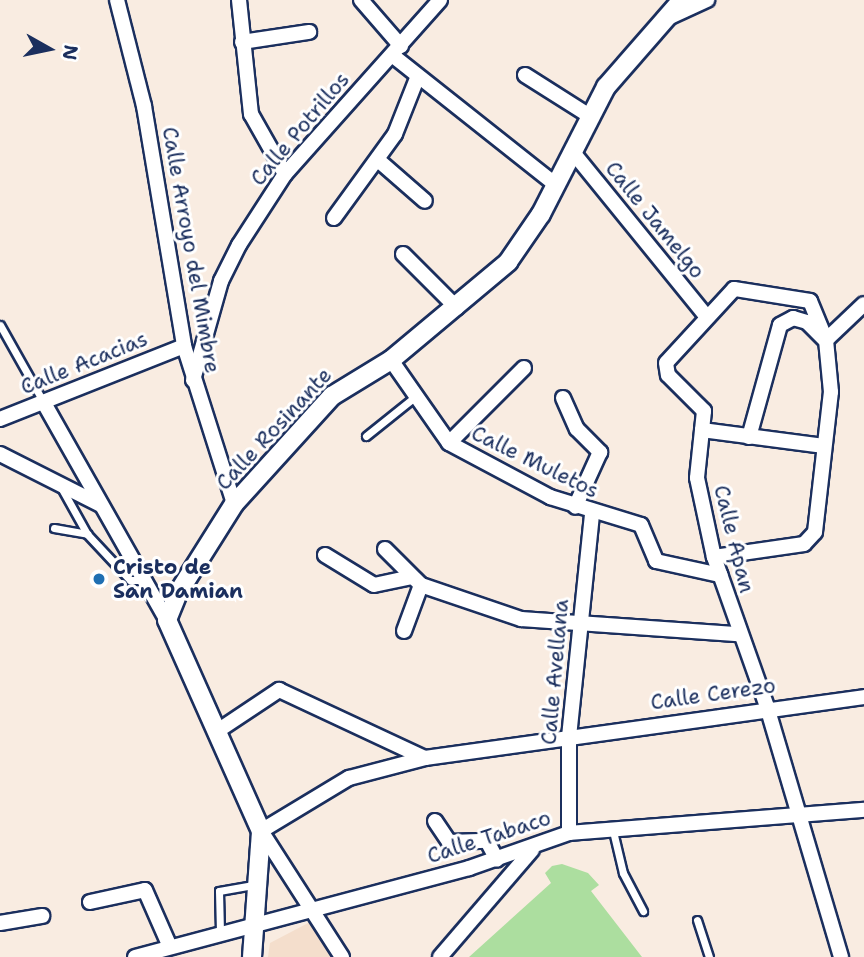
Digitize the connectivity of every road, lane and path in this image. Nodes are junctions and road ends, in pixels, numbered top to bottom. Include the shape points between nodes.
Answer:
1 (117, 0) edge
2 (239, 0) edge
3 (361, 0) edge
4 (440, 0) edge
5 (682, 0) edge
6 (707, 0) edge
7 (668, 18) junction
8 (309, 32) dead end
9 (242, 42) junction
10 (396, 50) junction
11 (525, 75) dead end
12 (418, 76) junction
13 (588, 116) junction
14 (572, 151) junction
15 (378, 160) junction
16 (285, 174) junction
17 (556, 185) junction
18 (425, 201) dead end
19 (334, 218) dead end
20 (403, 254) dead end
21 (864, 304) edge
22 (457, 308) junction
23 (706, 316) junction
24 (0, 326) edge
25 (826, 340) junction
26 (184, 346) junction
27 (391, 360) junction
28 (524, 368) dead end
29 (193, 381) junction
30 (416, 396) junction
31 (563, 398) dead end
32 (44, 403) junction
33 (0, 419) edge
34 (702, 430) junction
35 (366, 436) dead end
36 (749, 437) junction
37 (449, 443) junction
38 (824, 446) junction
39 (0, 454) edge
40 (60, 484) junction
41 (234, 504) junction
42 (101, 505) junction
43 (575, 507) junction
44 (592, 514) junction
45 (54, 528) dead end
46 (87, 534) junction
47 (385, 549) dead end
48 (325, 555) dead end
49 (714, 557) junction
50 (720, 575) junction
51 (143, 580) junction
52 (416, 581) junction
53 (167, 620) junction
54 (577, 625) junction
55 (404, 631) dead end
56 (738, 634) junction
57 (864, 697) edge
58 (767, 706) junction
59 (216, 732) junction
60 (569, 737) junction
61 (425, 758) junction
62 (864, 810) edge
63 (797, 817) junction
64 (435, 821) dead end
65 (261, 831) junction
66 (612, 831) junction
67 (569, 833) junction
68 (533, 849) junction
69 (498, 860) junction
70 (258, 884) junction
71 (90, 902) dead end
72 (312, 906) junction
73 (643, 911) dead end
74 (42, 916) dead end
75 (697, 920) dead end
76 (256, 921) junction
77 (0, 923) edge
78 (220, 932) junction
79 (170, 947) junction
80 (135, 957) edge
81 (252, 957) edge
82 (342, 957) edge
83 (440, 957) edge
84 (709, 957) edge
85 (841, 957) edge

1 - 26 street, Calle Arroyo del Mimbre via 144,106
2 - 9 street
3 - 10 street
4 - 10 street, Calle Potrillos
5 - 7 street
6 - 7 street, Calle Rosinante
7 - 13 street, Calle Rosinante
8 - 9 street
9 - 16 street via 251,114
10 - 12 street
10 - 16 street, Calle Potrillos
11 - 13 street
12 - 15 street
12 - 17 street
13 - 14 street, Calle Rosinante
14 - 17 street, Calle Rosinante
14 - 23 street, Calle Jamelgo
15 - 18 street
15 - 19 street
16 - 29 street, Calle Potrillos via 230,259
17 - 22 street, Calle Rosinante via 508,262
20 - 22 street
21 - 25 street
22 - 27 street, Calle Rosinante
23 - 25 street, Calle Apan via 734,289 763,291 812,302
23 - 34 street, Calle Apan via 666,363 668,375 702,407
24 - 32 lane
25 - 36 street via 807,321 793,318 780,325
25 - 38 street via 831,392
26 - 29 street, Calle Arroyo del Mimbre
26 - 32 street, Calle Acacias
27 - 30 street, Calle Muletos
27 - 41 street, Calle Rosinante via 332,396
28 - 37 street
29 - 41 street, Calle Arroyo del Mimbre
30 - 35 lane
30 - 37 street, Calle Muletos
31 - 43 street via 577,429 600,454
32 - 33 street, Calle Acacias
32 - 42 street
34 - 36 street
34 - 49 street, Calle Apan via 697,478
36 - 38 street
37 - 43 street, Calle Muletos
38 - 49 street via 812,539
39 - 40 street
40 - 42 street
40 - 46 lane
41 - 53 street, Calle Rosinante via 198,554
42 - 51 street
43 - 44 street, Calle Muletos
44 - 50 street, Calle Muletos via 641,524 656,561
44 - 54 street, Calle Avellana
45 - 46 lane
46 - 51 lane via 130,580
47 - 52 street
48 - 52 street via 374,585
49 - 50 street, Calle Apan
50 - 56 street, Calle Apan
51 - 53 street
52 - 54 street via 521,619
52 - 55 street
53 - 59 street
54 - 56 street
54 - 60 street, Calle Avellana
56 - 58 street, Calle Apan
57 - 58 street, Calle Cerezo
58 - 60 street, Calle Cerezo
58 - 63 street, Calle Apan
59 - 61 street via 261,697 286,690 320,713
59 - 65 street
60 - 61 street, Calle Cerezo
60 - 67 street, Calle Avellana
61 - 65 street via 349,778
62 - 63 street, Calle Tabaco
63 - 66 street, Calle Tabaco
63 - 85 street, Calle Apan
64 - 69 street via 449,842 487,841
65 - 70 street
65 - 72 street
66 - 67 street, Calle Tabaco
66 - 73 lane via 623,873
67 - 68 street, Calle Tabaco
68 - 69 street, Calle Tabaco
68 - 83 street
69 - 72 street, Calle Tabaco
70 - 76 street
70 - 78 lane via 219,891
71 - 79 street via 145,890
72 - 76 street, Calle Tabaco
72 - 82 street
74 - 77 street
75 - 84 lane
76 - 78 street, Calle Tabaco
76 - 81 street
78 - 79 street, Calle Tabaco
79 - 80 street, Calle Tabaco

